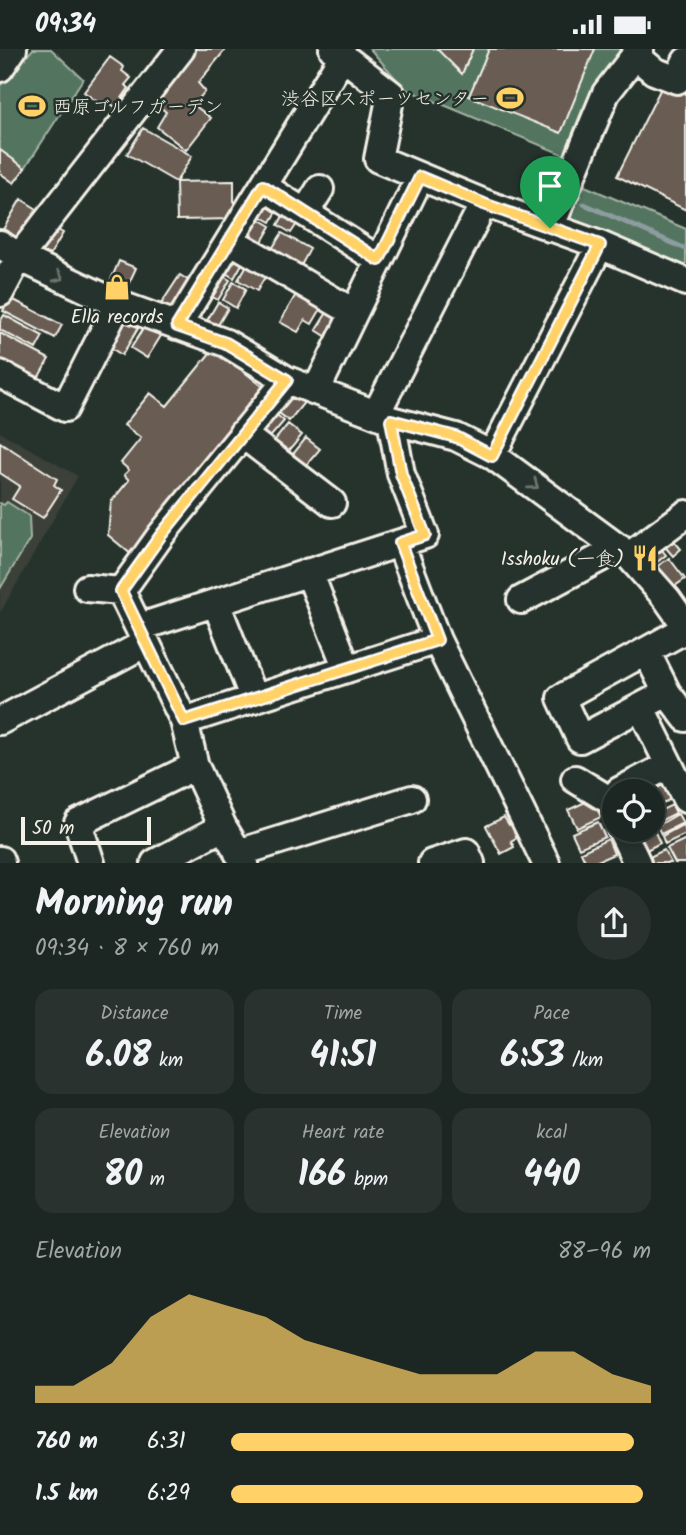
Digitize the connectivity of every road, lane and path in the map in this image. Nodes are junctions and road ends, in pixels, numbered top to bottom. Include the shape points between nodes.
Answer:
1 (181, 49) edge
2 (670, 49) edge
3 (338, 52) edge
4 (638, 52) edge
5 (686, 59) edge
6 (420, 177) junction
7 (263, 186) junction
8 (320, 189) dead end
9 (484, 204) junction
10 (305, 213) junction
11 (550, 228) junction
12 (230, 240) junction
13 (600, 245) junction
14 (9, 250) edge
15 (379, 260) junction
16 (686, 282) edge
17 (0, 293) edge
18 (118, 305) junction
19 (353, 312) junction
20 (177, 326) junction
21 (0, 373) edge
22 (287, 380) junction
23 (316, 391) junction
24 (383, 417) junction
25 (242, 434) junction
26 (492, 456) junction
27 (332, 503) dead end
28 (686, 514) edge
29 (400, 543) junction
30 (624, 552) junction
31 (309, 572) junction
32 (87, 588) dead end
33 (121, 591) junction
34 (676, 592) edge
35 (521, 600) dead end
36 (216, 603) junction
37 (686, 628) edge
38 (143, 635) junction
39 (437, 640) junction
40 (646, 651) junction
41 (347, 669) junction
42 (667, 693) junction
43 (254, 699) junction
44 (641, 708) junction
45 (686, 718) edge
46 (0, 721) edge
47 (184, 721) junction
48 (668, 765) junction
49 (195, 766) junction
50 (575, 779) dead end
51 (646, 779) edge
52 (602, 794) edge
53 (412, 799) dead end
54 (686, 799) edge
55 (223, 827) junction
56 (627, 842) edge
57 (476, 853) edge
58 (242, 858) edge
59 (92, 863) edge
60 (155, 863) edge
61 (432, 863) edge
62 (545, 863) edge
63 (637, 863) edge

1 - 14 street
2 - 5 street
3 - 6 street via 391,94 378,159
3 - 7 street
4 - 5 street via 654,71 677,81
4 - 11 street via 606,93
6 - 9 street
6 - 15 street
7 - 10 street
7 - 12 street
8 - 10 street
9 - 11 street
9 - 24 street
10 - 15 street
11 - 13 street
12 - 19 street
12 - 20 street
13 - 16 street
13 - 26 street
14 - 17 street
14 -> 18 street
15 - 19 street
18 - 20 street
18 - 21 street via 65,408
19 - 23 street
20 - 22 street via 226,343
22 - 23 street
22 - 25 street
23 - 24 street
24 - 26 street via 456,437
24 - 29 street via 425,535
25 - 27 street
25 - 33 street
26 -> 30 street
28 - 30 street
29 - 31 street
29 - 39 street
30 - 34 street
30 - 35 street
31 - 36 street
31 - 41 street
32 - 33 street
33 - 38 street
34 - 37 street
36 - 38 street
36 - 43 street
37 - 40 street
38 - 46 street
38 - 47 street
39 - 41 street
39 - 62 street
40 - 42 street
40 - 44 street via 561,698 579,739
41 - 43 street
42 - 44 street
42 - 45 street
43 - 47 street
44 - 48 street
47 - 49 street
48 - 51 street
48 - 54 street
49 - 55 street
49 - 59 street via 78,823
50 - 52 street
53 - 58 street
55 - 58 street
55 - 60 street
56 - 63 street
57 - 61 street

